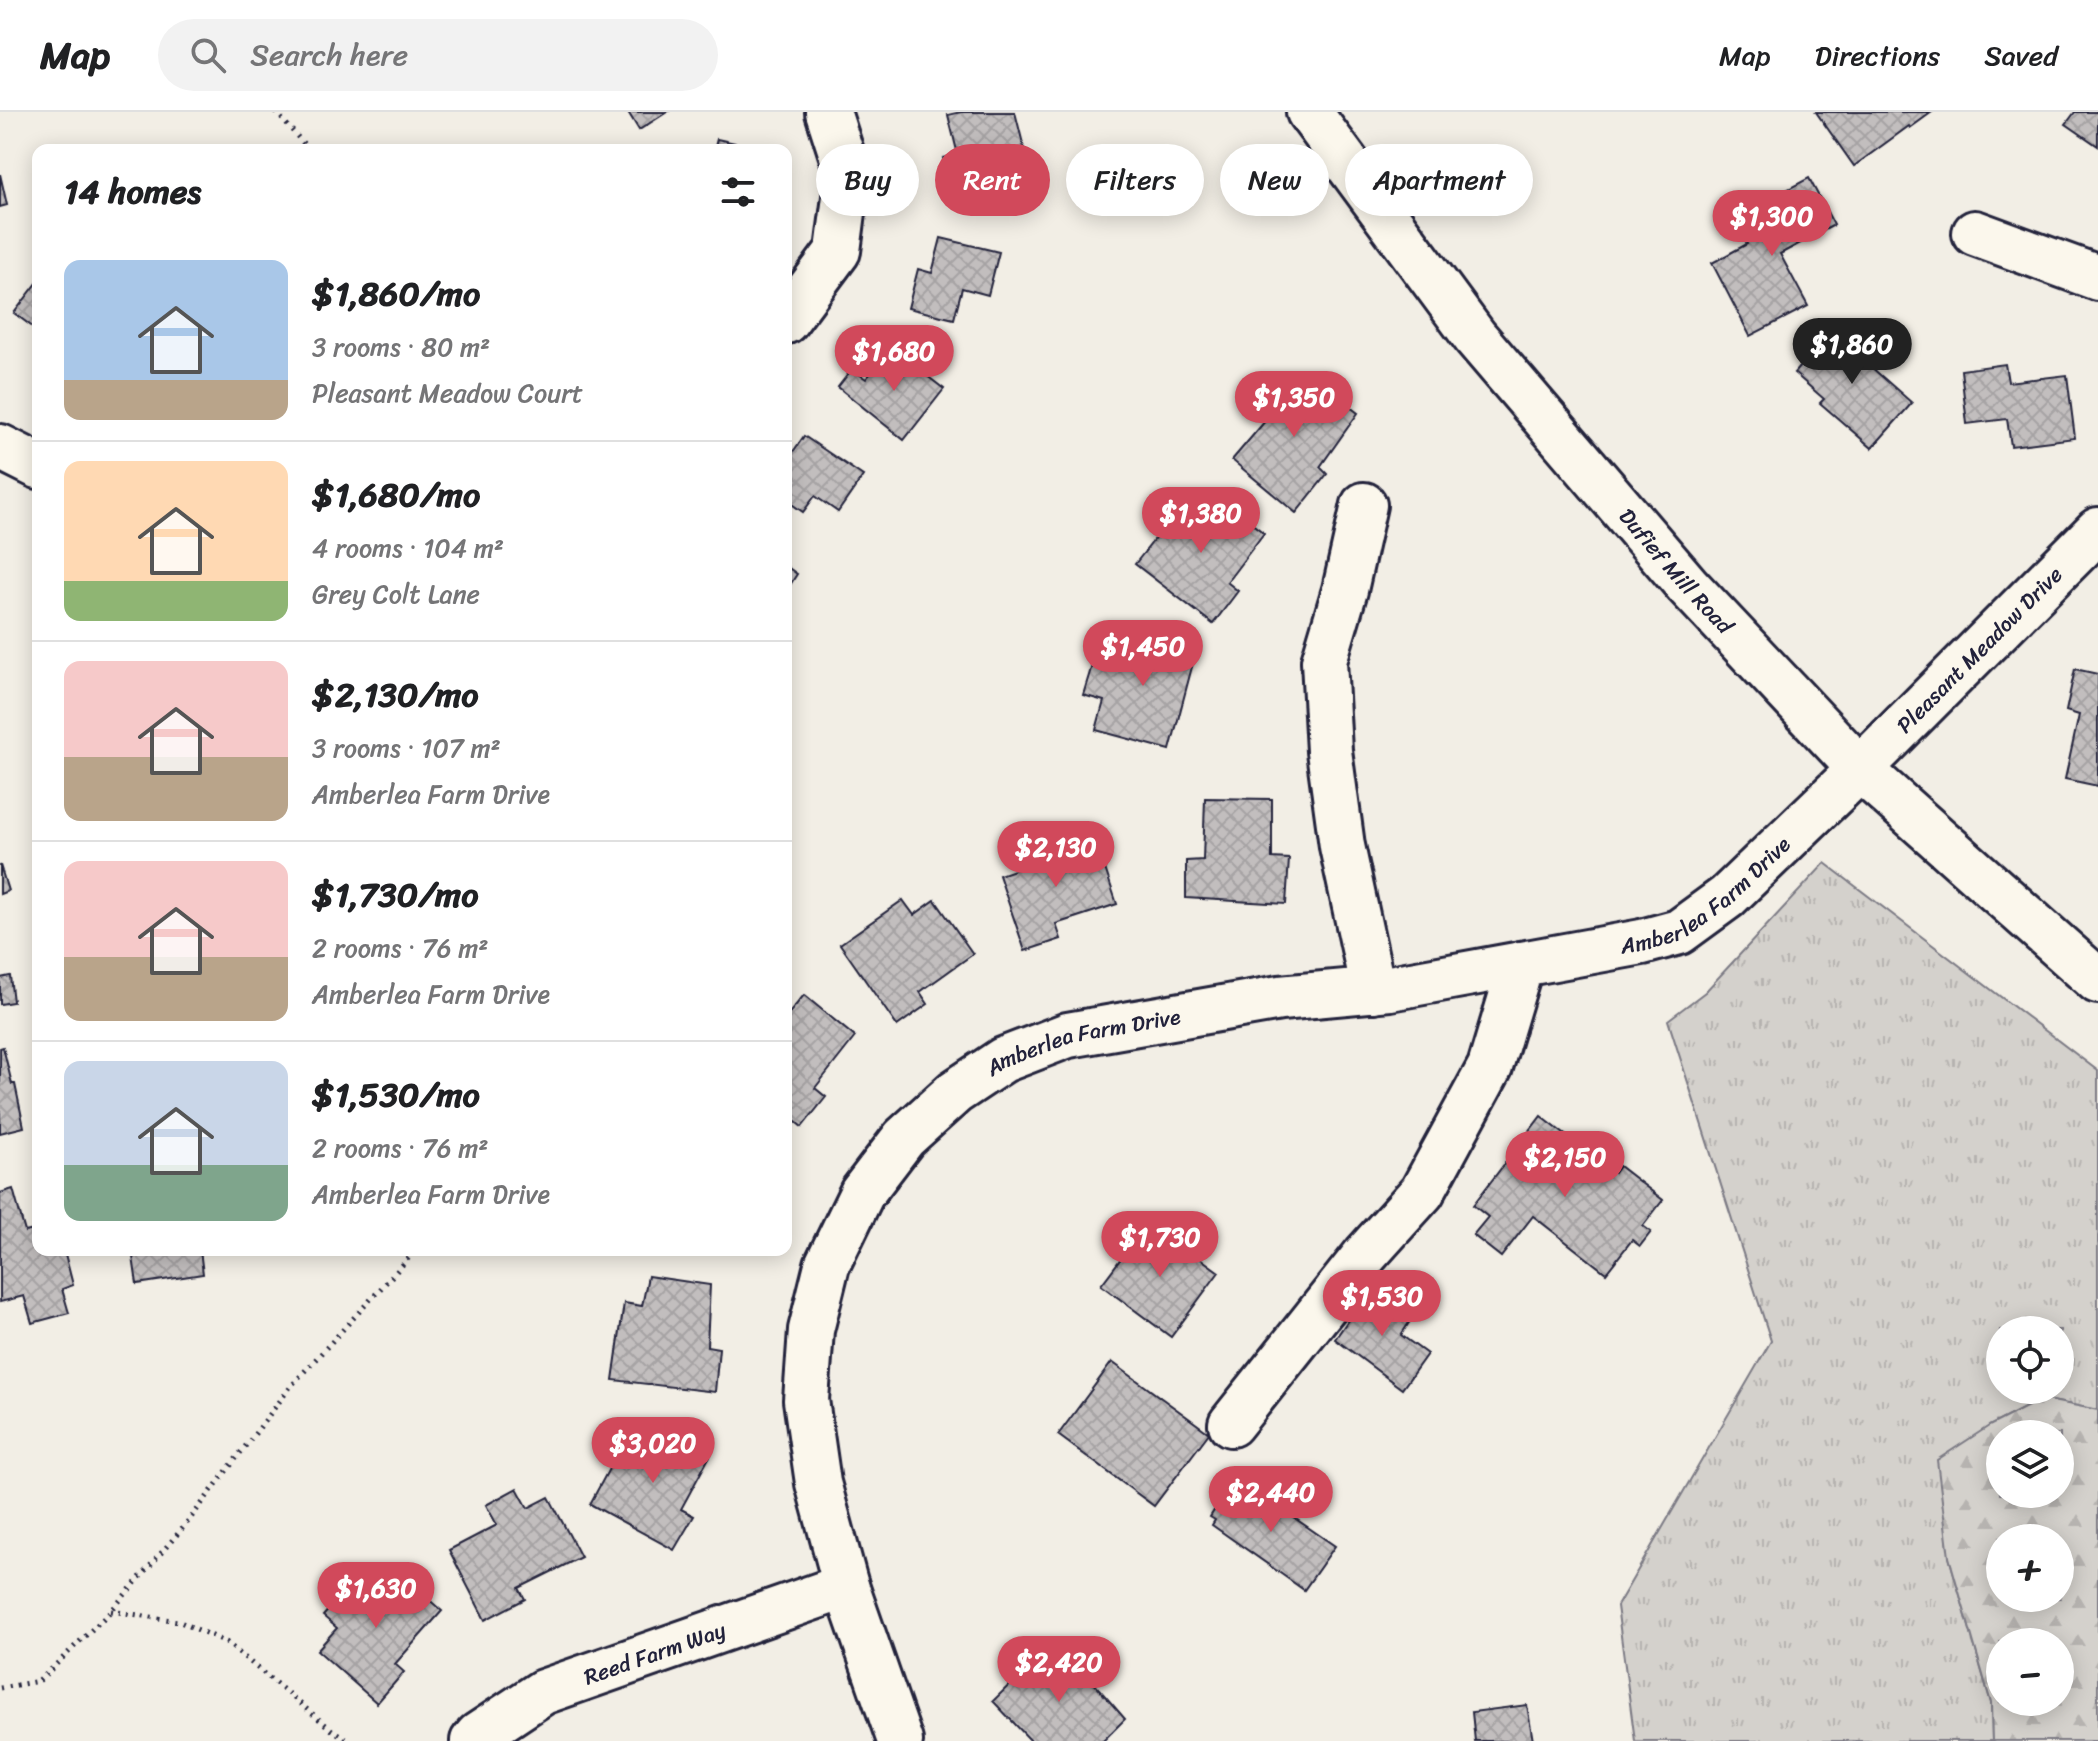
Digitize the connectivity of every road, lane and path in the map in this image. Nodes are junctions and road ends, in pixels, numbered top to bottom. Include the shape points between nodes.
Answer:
1 (276, 112) edge
2 (828, 112) edge
3 (1309, 112) edge
4 (304, 144) edge
5 (1975, 233) dead end
6 (2098, 278) edge
7 (792, 313) edge
8 (0, 447) edge
9 (32, 463) edge
10 (1364, 505) dead end
11 (2098, 530) edge
12 (1860, 769) junction
13 (1521, 964) junction
14 (2098, 981) edge
15 (1373, 990) junction
16 (410, 1256) edge
17 (1231, 1424) dead end
18 (846, 1586) junction
19 (111, 1611) junction
20 (0, 1688) edge
21 (350, 1741) edge
22 (473, 1741) edge
23 (900, 1741) edge

1 - 4 path
2 - 7 street via 848,174 838,251
3 - 12 street, Dufief Mill Road via 1475,337 1687,585
5 - 6 street
8 - 9 street
10 - 15 street via 1324,661 1342,846
11 - 12 street, Pleasant Meadow Drive
12 - 13 street, Amberlea Farm Drive via 1727,897 1679,932
12 - 14 street, Dufief Mill Road
13 - 15 street, Amberlea Farm Drive
13 - 17 street via 1492,1063 1422,1192
15 - 18 street, Amberlea Farm Drive via 1280,998 1068,1035 1003,1060 955,1092 904,1138 862,1193 827,1265 811,1330 806,1400 818,1483
16 - 19 path via 292,1385 187,1523
18 - 22 street, Reed Farm Way via 543,1692
18 - 23 street, Amberlea Farm Drive
19 - 20 path via 39,1681
19 - 21 path via 178,1621 226,1642

